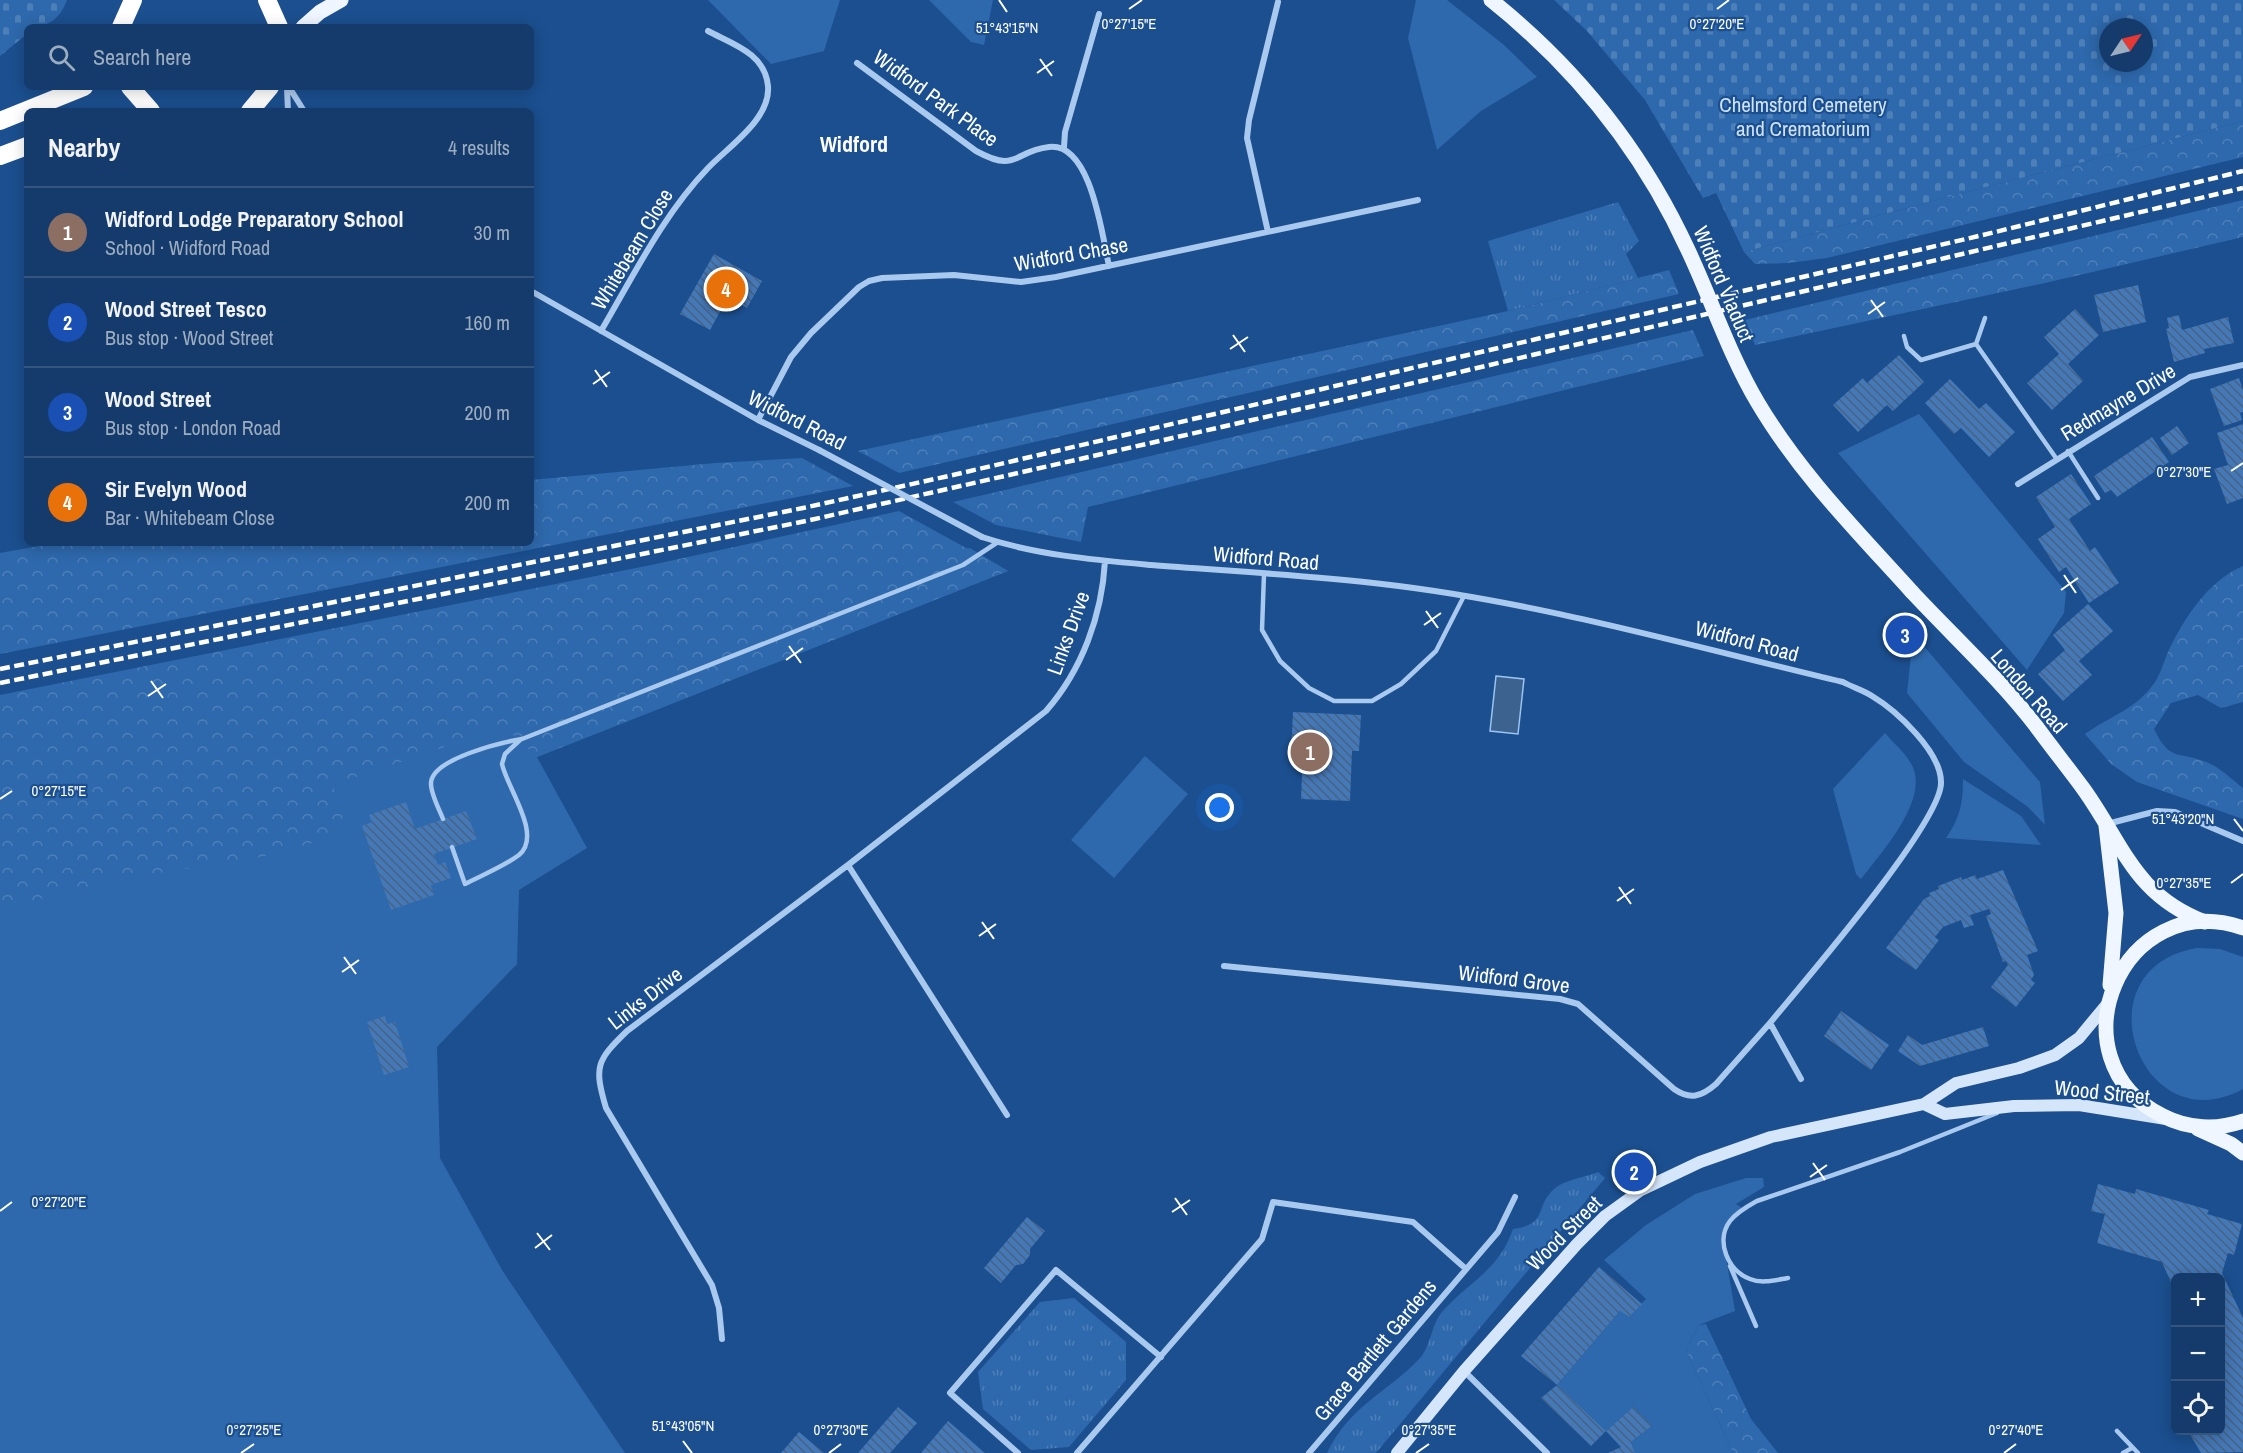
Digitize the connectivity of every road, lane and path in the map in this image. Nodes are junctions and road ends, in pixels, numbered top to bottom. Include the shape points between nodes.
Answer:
1 (118, 0) edge
2 (133, 0) edge
3 (267, 0) edge
4 (341, 0) edge
5 (1491, 0) edge
6 (1278, 2) dead end
7 (1099, 14) dead end
8 (121, 24) edge
9 (122, 24) edge
10 (278, 24) edge
11 (306, 24) edge
12 (708, 31) dead end
13 (857, 63) dead end
14 (77, 90) edge
15 (133, 90) edge
16 (268, 90) edge
17 (288, 90) edge
18 (290, 90) edge
19 (32, 108) edge
20 (148, 108) edge
21 (252, 108) edge
22 (288, 108) edge
23 (302, 108) edge
24 (24, 111) edge
25 (0, 121) edge
26 (24, 147) edge
27 (1064, 147) junction
28 (0, 156) edge
29 (1418, 200) dead end
30 (1268, 232) junction
31 (1108, 266) junction
32 (534, 293) edge
33 (1985, 318) dead end
34 (601, 331) junction
35 (1904, 336) dead end
36 (1976, 344) junction
37 (2243, 365) edge
38 (758, 420) junction
39 (2068, 451) junction
40 (2056, 458) junction
41 (2018, 484) dead end
42 (2098, 498) dead end
43 (998, 542) junction
44 (1105, 561) junction
45 (1264, 574) junction
46 (1912, 591) joint
47 (1464, 596) junction
48 (522, 738) junction
49 (443, 819) dead end
50 (2106, 824) junction
51 (2243, 842) edge
52 (452, 847) dead end
53 (848, 865) junction
54 (2243, 921) edge
55 (2205, 922) junction
56 (2225, 924) junction
57 (2243, 928) edge
58 (1224, 966) dead end
59 (2109, 998) junction
60 (1770, 1023) junction
61 (1801, 1078) dead end
62 (1924, 1104) junction
63 (2014, 1106) junction
64 (1007, 1115) dead end
65 (2170, 1120) junction
66 (2243, 1121) edge
67 (2191, 1126) junction
68 (2243, 1153) edge
69 (1515, 1197) dead end
70 (1725, 1255) junction
71 (1466, 1269) junction
72 (1788, 1278) dead end
73 (1756, 1326) dead end
74 (722, 1339) dead end
75 (1161, 1357) junction
76 (1464, 1371) junction
77 (2117, 1431) dead end
78 (2132, 1448) junction
79 (1018, 1453) edge
80 (1077, 1453) edge
81 (1309, 1453) edge
82 (1397, 1453) edge
83 (1547, 1453) edge
84 (2123, 1453) edge
85 (2138, 1453) edge

1 - 8 highway
2 - 9 highway
3 - 10 highway
4 - 11 main road
5 - 46 main road, Widford Viaduct, bridge via 1554,56 1618,130 1670,213 1736,364 1786,447 1809,478
6 - 30 street via 1247,138
7 - 27 street
12 - 34 street, Whitebeam Close via 758,59 769,87 766,102 760,116 673,209
13 - 27 street, Widford Park Place via 993,160 1007,163 1048,147
14 - 19 highway
15 - 20 highway
16 - 21 highway
17 - 22 street
18 - 23 street
24 - 25 highway
26 - 28 highway
27 - 31 street via 1074,155 1091,190
29 - 30 street, Widford Chase
30 - 31 street, Widford Chase
31 - 38 street, Widford Chase via 1021,282 954,275 869,281 811,333 791,357
32 - 34 street, Widford Road
33 - 36 lane
34 - 38 street, Widford Road
35 - 36 lane via 1908,347 1921,360
36 - 40 lane
37 - 39 street, Redmayne Drive via 2190,378
38 - 43 street, Widford Road, bridge
39 - 40 street, Redmayne Drive
39 - 42 lane
40 - 41 street, Redmayne Drive
43 - 44 street, Widford Road
43 - 48 lane via 963,565
44 - 45 street, Widford Road
44 - 53 street, Links Drive via 1100,602 1064,690 1046,711
45 - 47 street, Widford Road
45 - 47 lane via 1263,630 1280,661 1309,688 1334,701 1372,701 1401,684 1436,651
46 - 50 main road, London Road via 2034,724
47 - 60 street, Widford Road via 1636,630 1843,682 1872,696 1898,716 1930,752 1940,768 1942,785 1937,803 1914,840
48 - 49 lane via 443,765 434,772 431,783
48 - 52 lane via 505,753 502,764 527,827 524,850 465,884
50 - 51 street via 2157,811 2175,812
50 - 55 main road, London Road via 2141,878 2163,900
50 - 59 main road, London Road via 2116,913
53 - 64 street
53 - 74 street, Links Drive via 627,1031 598,1065 598,1082 606,1108 712,1285
54 - 56 main road
55 - 56 main road
55 - 59 main road via 2176,927 2149,940 2124,965
56 - 57 main road
58 - 60 street, Widford Grove via 1560,999 1578,1004 1674,1089 1695,1097 1716,1084
59 - 62 main road, Wood Street via 2067,1048 2019,1068 1956,1083
59 - 65 main road, London Road via 2107,1043 2120,1077 2142,1103
60 - 61 street
62 - 63 main road, Wood Street via 1945,1114
62 - 76 main road, Wood Street via 1772,1137 1700,1162 1641,1190 1605,1216 1577,1244
63 - 65 main road, Wood Street via 2079,1105
63 - 70 lane via 1900,1152 1757,1201 1730,1222 1723,1239
65 - 67 main road, London Road
66 - 67 main road via 2214,1127
67 - 68 main road
69 - 71 street, Grace Bartlett Gardens via 1498,1232
70 - 72 lane via 1737,1271 1751,1280
70 - 73 lane
71 - 75 street via 1413,1222 1273,1202 1262,1239
71 - 81 street, Grace Bartlett Gardens
75 - 79 street via 1056,1270 950,1393
75 - 80 street
76 - 82 main road, Wood Street
76 - 83 street
77 - 78 lane
78 - 84 lane
78 - 85 lane

